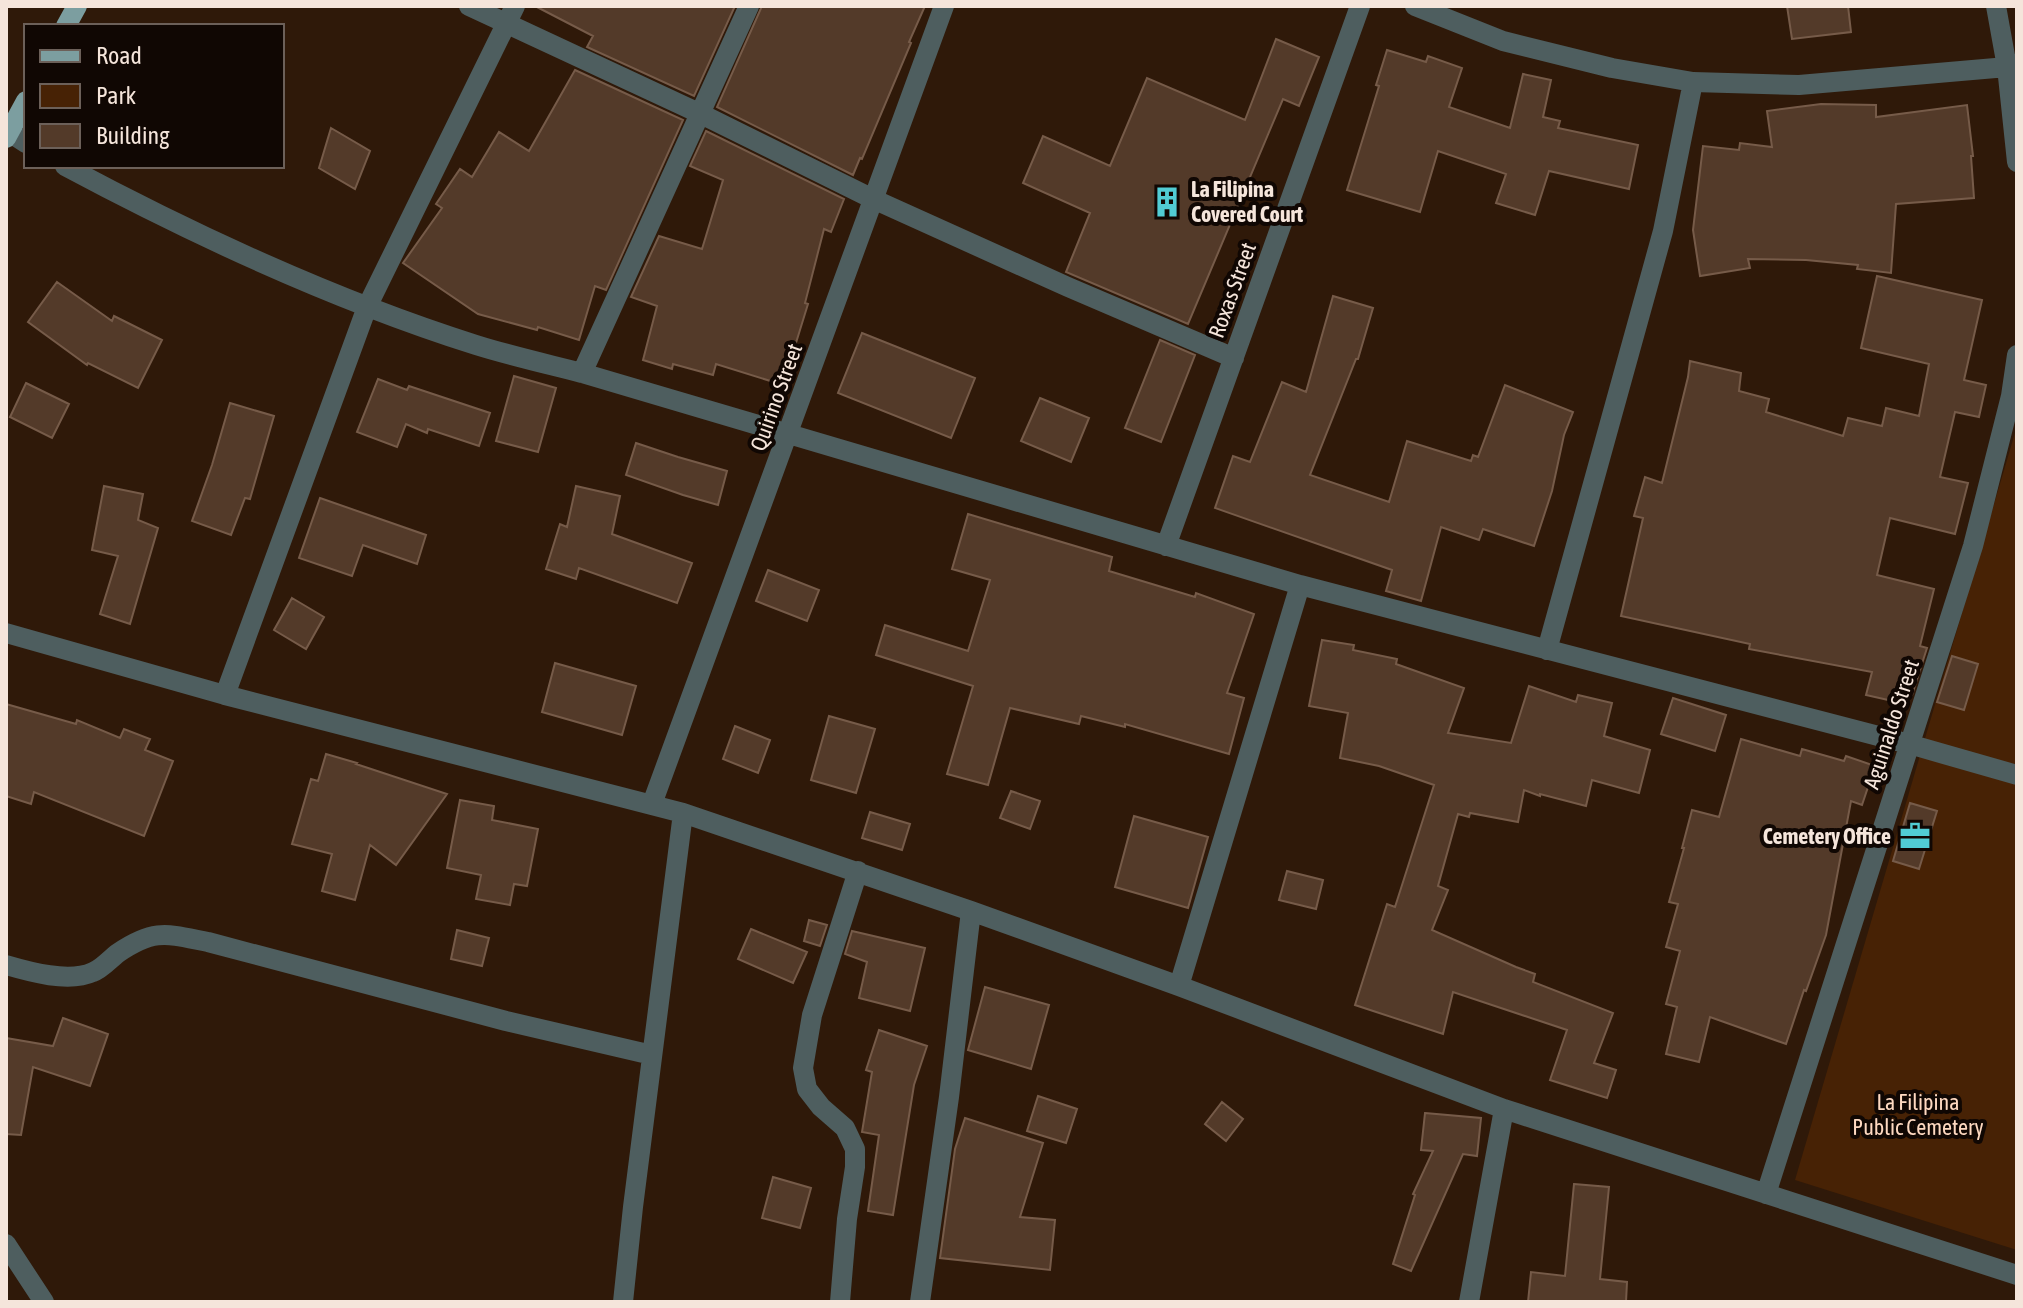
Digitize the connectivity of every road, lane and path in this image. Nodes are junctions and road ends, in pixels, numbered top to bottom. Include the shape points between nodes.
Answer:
1 (77, 6) edge
2 (469, 6) edge
3 (749, 6) edge
4 (944, 6) edge
5 (1360, 6) edge
6 (1415, 6) edge
7 (1996, 6) edge
8 (511, 15) edge
9 (67, 24) edge
10 (2012, 65) edge
11 (1693, 82) junction
12 (24, 106) edge
13 (701, 114) junction
14 (12, 136) edge
15 (2017, 162) edge
16 (69, 168) edge
17 (873, 199) junction
18 (367, 307) junction
19 (2017, 355) edge
20 (1234, 358) junction
21 (582, 373) junction
22 (788, 434) junction
23 (1166, 546) junction
24 (1300, 585) junction
25 (6, 633) edge
26 (1547, 650) junction
27 (225, 695) junction
28 (1909, 744) junction
29 (2017, 775) edge
30 (652, 804) junction
31 (683, 813) junction
32 (858, 871) junction
33 (971, 911) junction
34 (6, 965) edge
35 (1179, 986) junction
36 (652, 1055) junction
37 (1504, 1109) junction
38 (1766, 1194) junction
39 (6, 1244) edge
40 (2017, 1275) edge
41 (44, 1302) edge
42 (623, 1302) edge
43 (840, 1302) edge
44 (920, 1302) edge
45 (1469, 1302) edge

1 - 9 main road
2 - 8 street
3 - 13 street
4 - 17 street, Quirino Street
5 - 20 street, Roxas Street
6 - 11 street via 1503,41
7 - 10 street
8 - 13 street
8 - 18 street
10 - 11 street via 1799,85
10 - 15 street
11 - 26 street via 1663,231
12 - 14 main road
13 - 17 street
13 - 21 street
16 - 18 street via 148,211
17 - 20 street
17 - 22 street, Quirino Street
18 - 21 street via 477,345
18 - 27 street
19 - 28 street, Aguinaldo Street via 1973,546
20 - 23 street, Roxas Street
21 - 22 street
22 - 23 street
22 - 30 street, Quirino Street
23 - 24 street
24 - 26 street
24 - 35 street
25 - 27 street
26 - 28 street
27 - 30 street
28 - 29 street
28 - 38 street, Aguinaldo Street
30 - 31 street
31 - 32 street
31 - 36 street
32 - 33 street
32 - 43 street via 812,1015 803,1068 807,1089 845,1128 855,1149
33 - 35 street
33 - 44 street
34 - 36 street via 67,977 93,972 138,940 166,934
35 - 37 street
36 - 42 street
37 - 38 street
37 - 45 street
38 - 40 street
39 - 41 street

